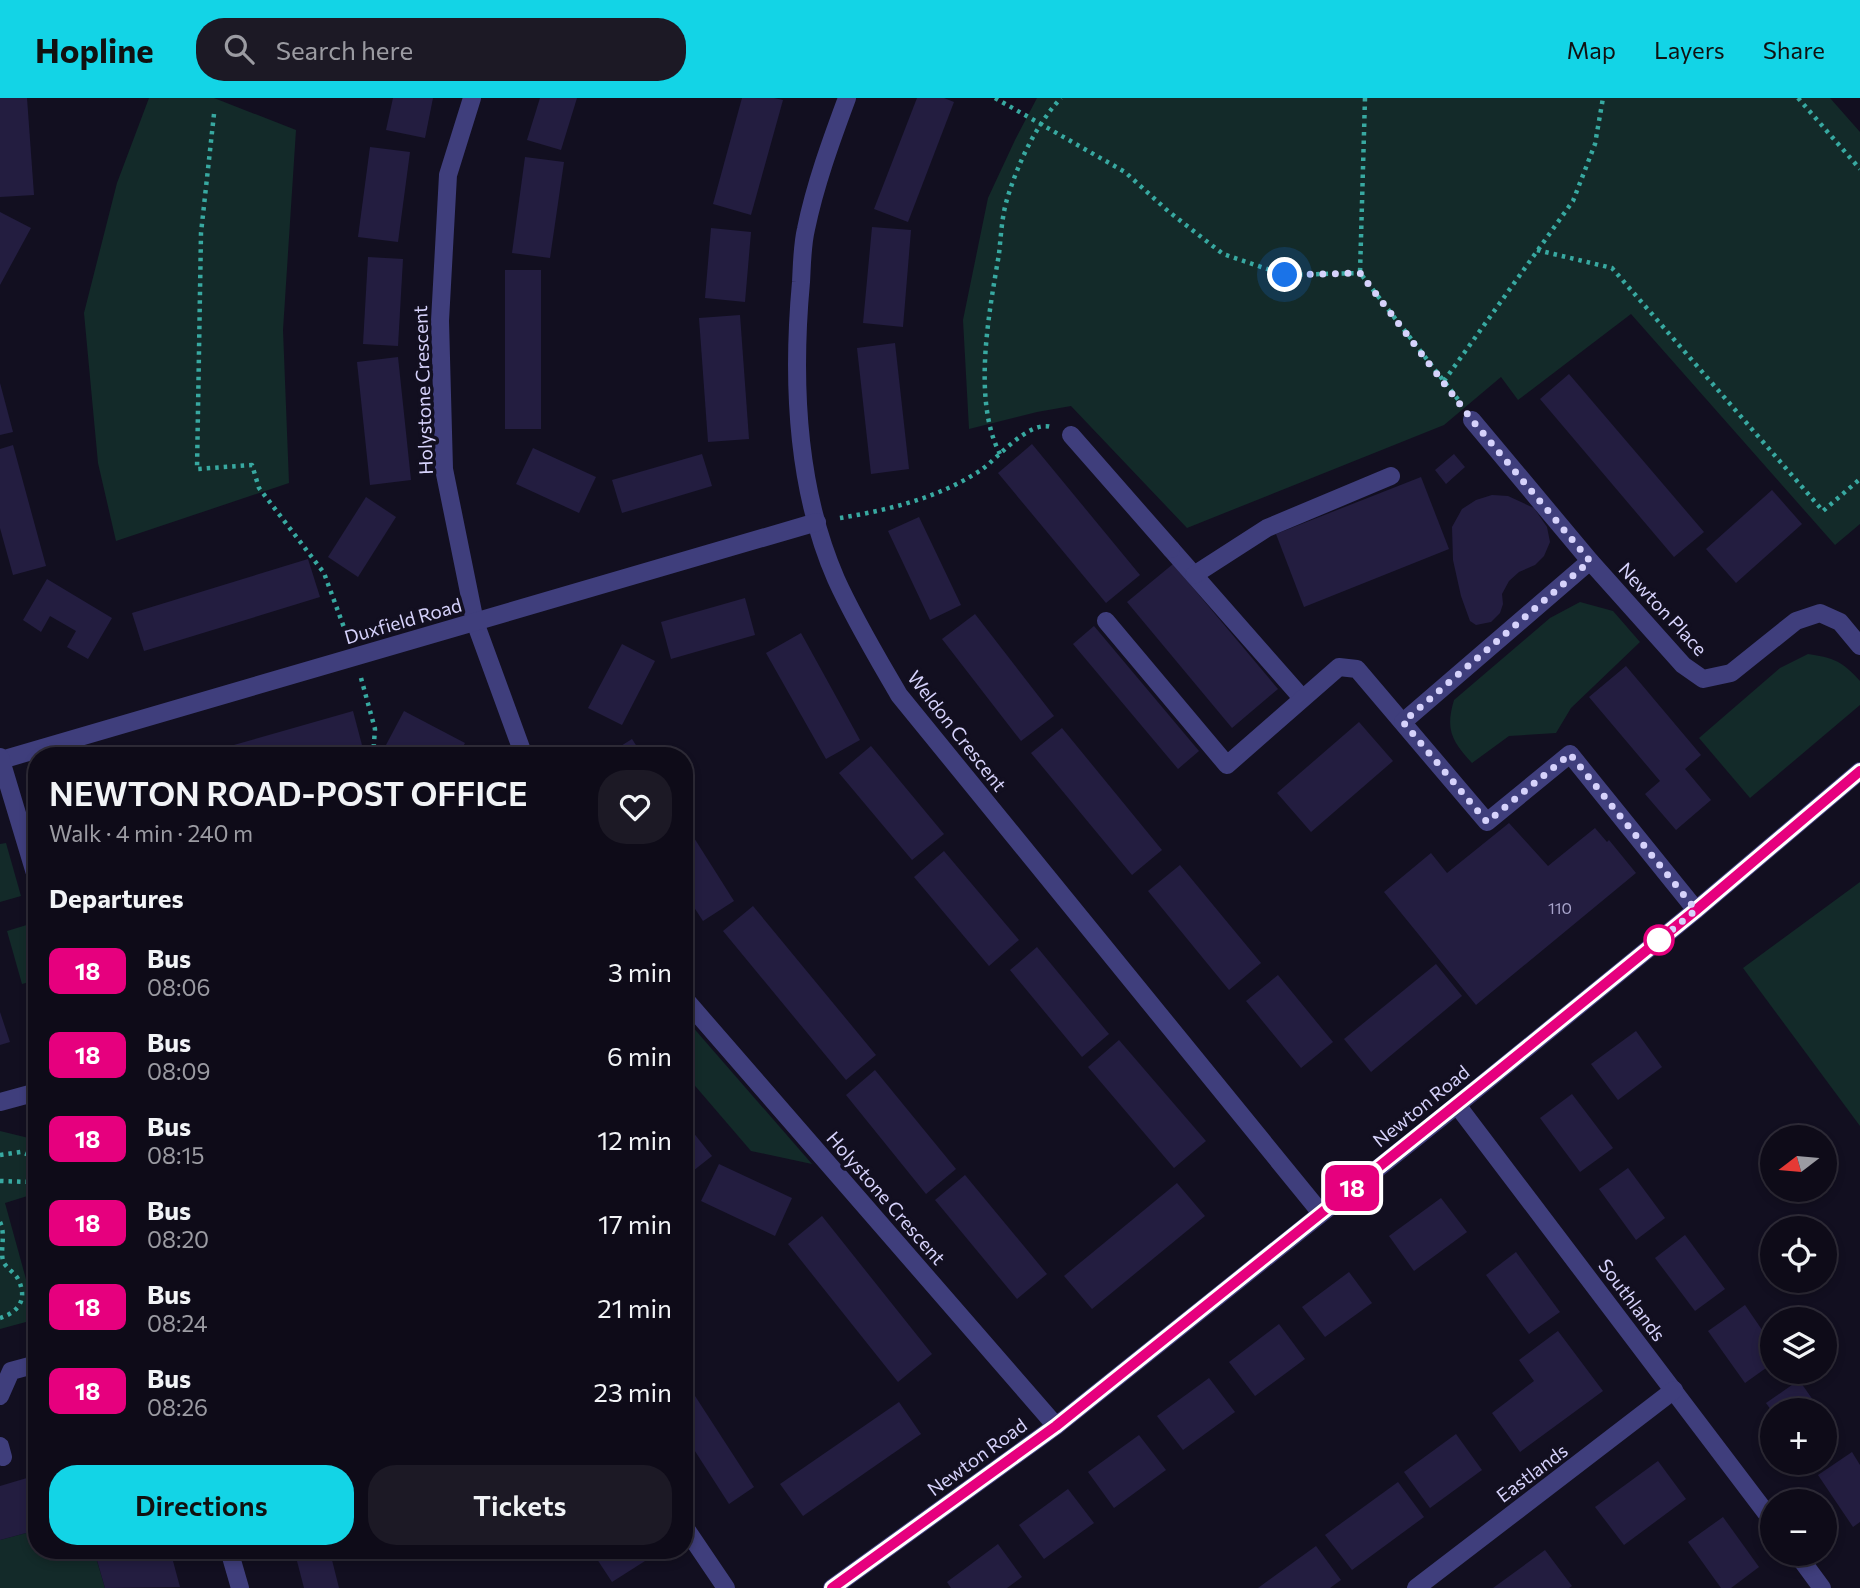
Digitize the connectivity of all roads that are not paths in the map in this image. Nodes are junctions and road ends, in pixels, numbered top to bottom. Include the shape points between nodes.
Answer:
1 (472, 98) edge
2 (847, 98) edge
3 (1472, 420) road end
4 (1071, 435) road end
5 (1391, 476) dead end
6 (817, 522) junction
7 (1590, 561) junction
8 (1194, 575) junction
9 (1106, 621) dead end
10 (475, 622) junction
11 (1860, 646) edge
12 (1302, 698) junction
13 (1403, 722) junction
14 (40, 747) edge
15 (521, 747) edge
16 (28, 750) edge
17 (1, 758) edge
18 (1860, 771) edge
19 (28, 850) edge
20 (1696, 910) junction
21 (693, 1008) edge
22 (28, 1094) edge
23 (0, 1102) edge
24 (1457, 1105) junction
25 (1321, 1213) junction
26 (28, 1366) edge
27 (1674, 1390) junction
28 (0, 1396) edge
29 (1056, 1426) junction
30 (1760, 1505) edge
31 (693, 1539) edge
32 (232, 1559) edge
33 (1806, 1566) edge
34 (240, 1588) edge
35 (726, 1588) edge
36 (832, 1588) edge
37 (1416, 1588) edge
38 (1822, 1588) edge

1 - 10 street, Holystone Crescent via 448,174 440,321 444,469
2 - 6 street, Weldon Crescent via 805,231 798,309 797,391 805,474
3 - 7 street, Newton Place
4 - 8 street
5 - 8 street via 1267,528
6 - 10 street, Duxfield Road
6 - 25 street, Weldon Crescent via 835,577 899,695
7 - 11 street, Newton Place via 1683,665 1703,678 1731,673 1796,621 1820,613 1840,622
7 - 13 street
8 - 12 street
9 - 12 street via 1227,765
10 - 14 street, Duxfield Road
10 - 15 street, Holystone Crescent
12 - 13 street via 1339,667 1357,670
13 - 20 street via 1487,822 1570,754
16 - 17 street, Duxfield Road
17 - 19 street
18 - 20 street, Newton Road
20 - 24 street, Newton Road
21 - 29 street, Holystone Crescent
22 - 23 street
24 - 25 street, Newton Road
24 - 27 street, Southlands
25 - 29 street, Newton Road
26 - 28 street via 11,1371
27 - 30 street, Southlands
27 - 37 street, Eastlands
29 - 36 street, Newton Road
31 - 35 street
32 - 34 street
33 - 38 street

